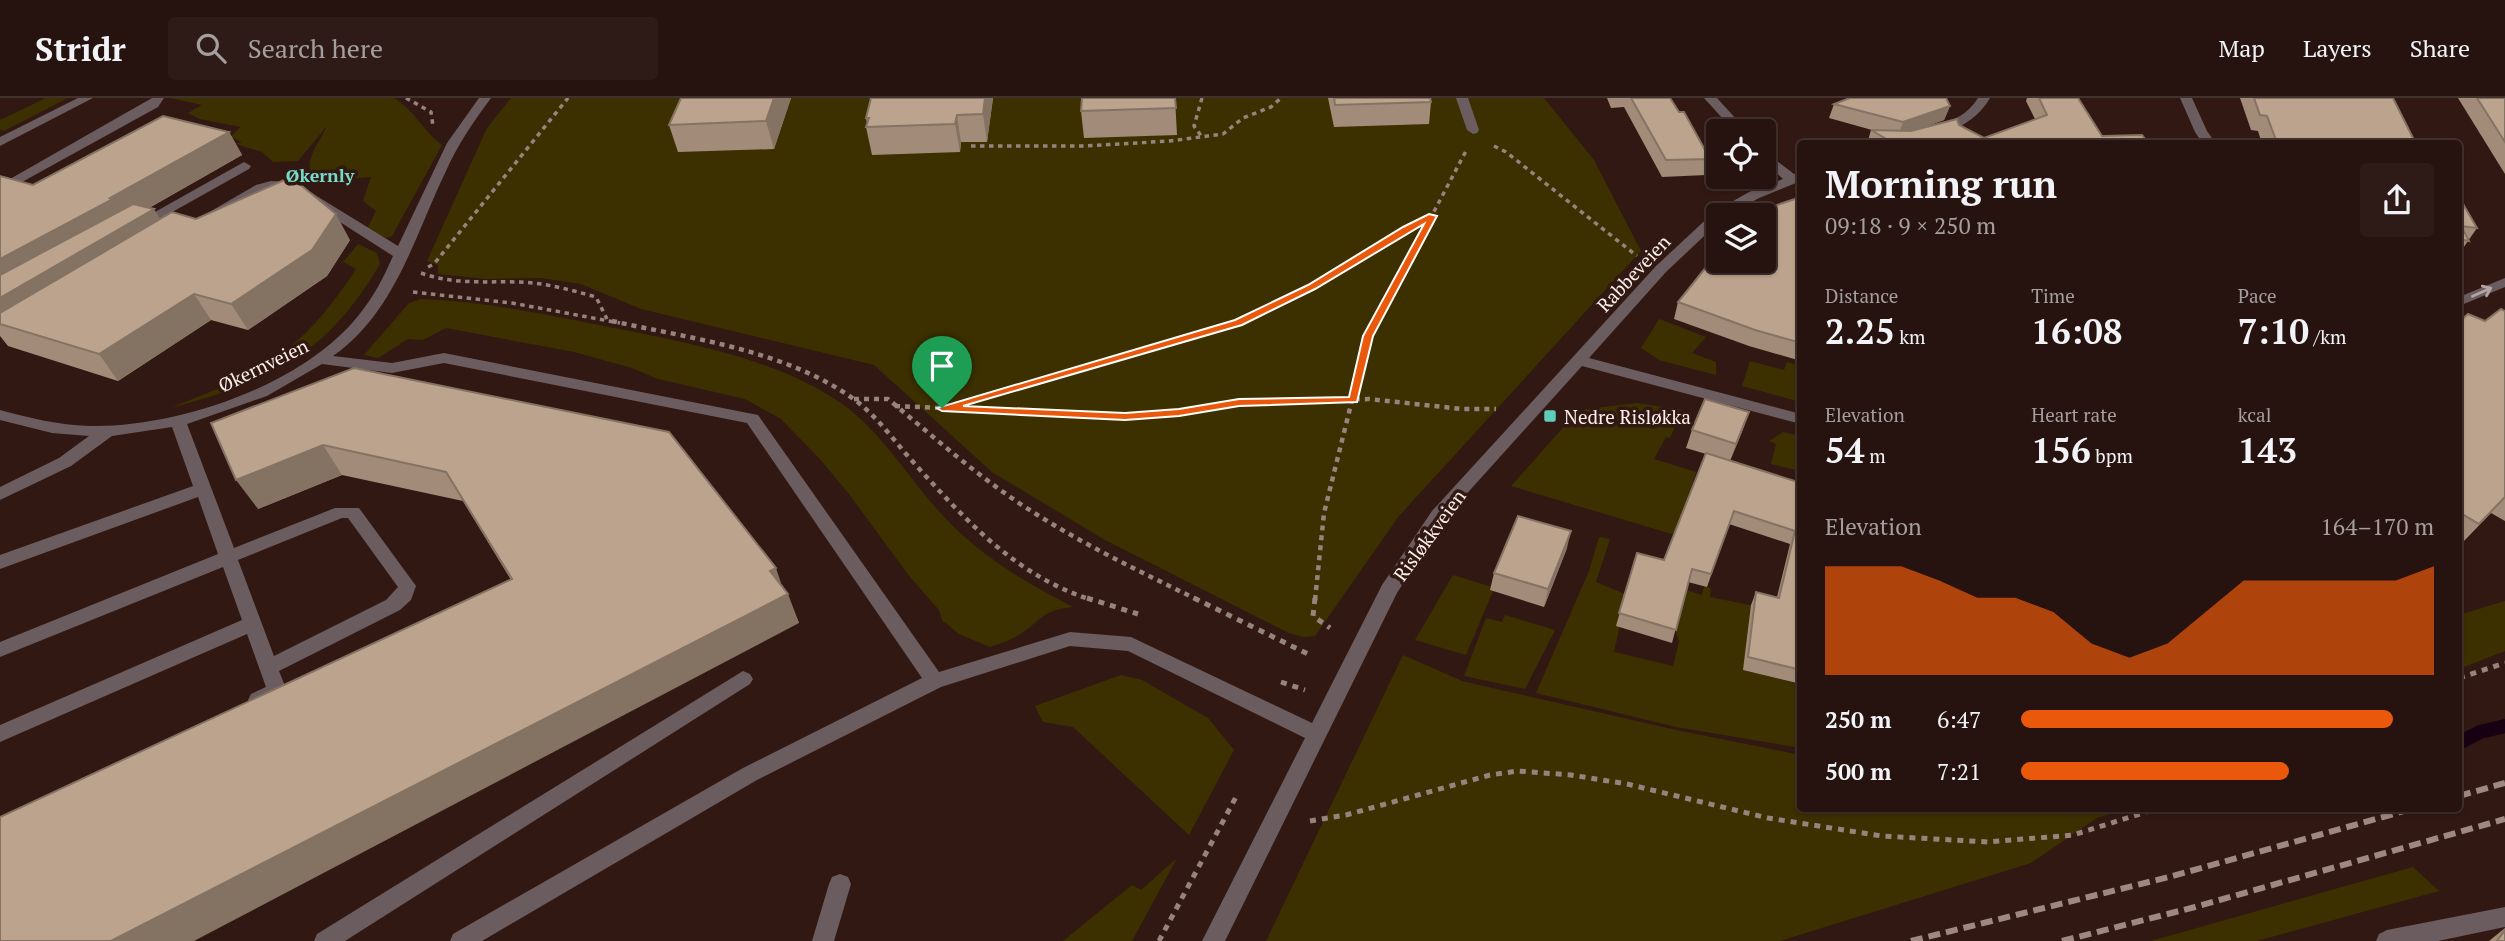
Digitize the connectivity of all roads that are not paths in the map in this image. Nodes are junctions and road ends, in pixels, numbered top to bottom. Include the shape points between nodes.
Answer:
1 (87, 98) edge
2 (158, 98) edge
3 (1462, 98) edge
4 (1710, 98) edge
5 (1984, 98) edge
6 (2186, 98) edge
7 (481, 99) edge
8 (1730, 119) edge
9 (1473, 130) road end
10 (1907, 140) edge
11 (2207, 140) edge
12 (1, 141) edge
13 (1776, 163) edge
14 (244, 166) dead end
15 (1796, 177) edge
16 (17, 179) edge
17 (1741, 203) edge
18 (201, 222) edge
19 (1706, 228) edge
20 (122, 234) edge
21 (400, 254) junction
22 (2505, 282) edge
23 (2462, 301) edge
24 (321, 359) junction
25 (1579, 360) junction
26 (0, 415) edge
27 (1797, 418) edge
28 (177, 420) junction
29 (107, 431) junction
30 (202, 489) junction
31 (0, 494) edge
32 (227, 557) junction
33 (0, 562) edge
34 (252, 624) junction
35 (0, 650) edge
36 (268, 668) junction
37 (744, 679) dead end
38 (935, 681) junction
39 (239, 708) edge
40 (0, 734) edge
41 (1316, 734) junction
42 (840, 884) dead end
43 (2505, 917) edge
44 (325, 941) edge
45 (461, 941) edge
46 (822, 941) edge
47 (1213, 941) edge
48 (2386, 941) edge

1 - 12 street
2 - 16 street
3 - 9 street
4 - 8 street
5 - 10 street via 1978,110 1965,118
6 - 11 street
7 - 21 street, Økernveien via 437,173
13 - 15 street
14 - 20 street
15 - 17 street, Rabbeveien
18 - 21 street via 260,186 278,183 294,186
19 - 25 street, Rabbeveien via 1661,269
21 - 24 street, Økernveien via 374,305
23 -> 22 street
24 - 28 street, Økernveien via 251,395
24 - 38 street via 391,368 444,358 752,419
25 - 27 street
25 - 41 street, Risløkkveien via 1438,515 1389,590
26 - 29 street, Økernveien via 49,429
28 - 29 street, Økernveien
28 - 30 street
29 - 31 street via 41,476
30 - 32 street
30 - 33 street
32 - 34 street
32 - 35 street
32 - 36 street via 341,512 354,512 407,586 393,605
34 - 36 street
34 - 40 street
36 - 39 street via 277,691
37 - 44 street
38 - 41 street via 1070,639 1131,644
38 - 45 street via 750,774
41 - 47 street, Risløkkveien
42 - 46 street
43 - 48 street

